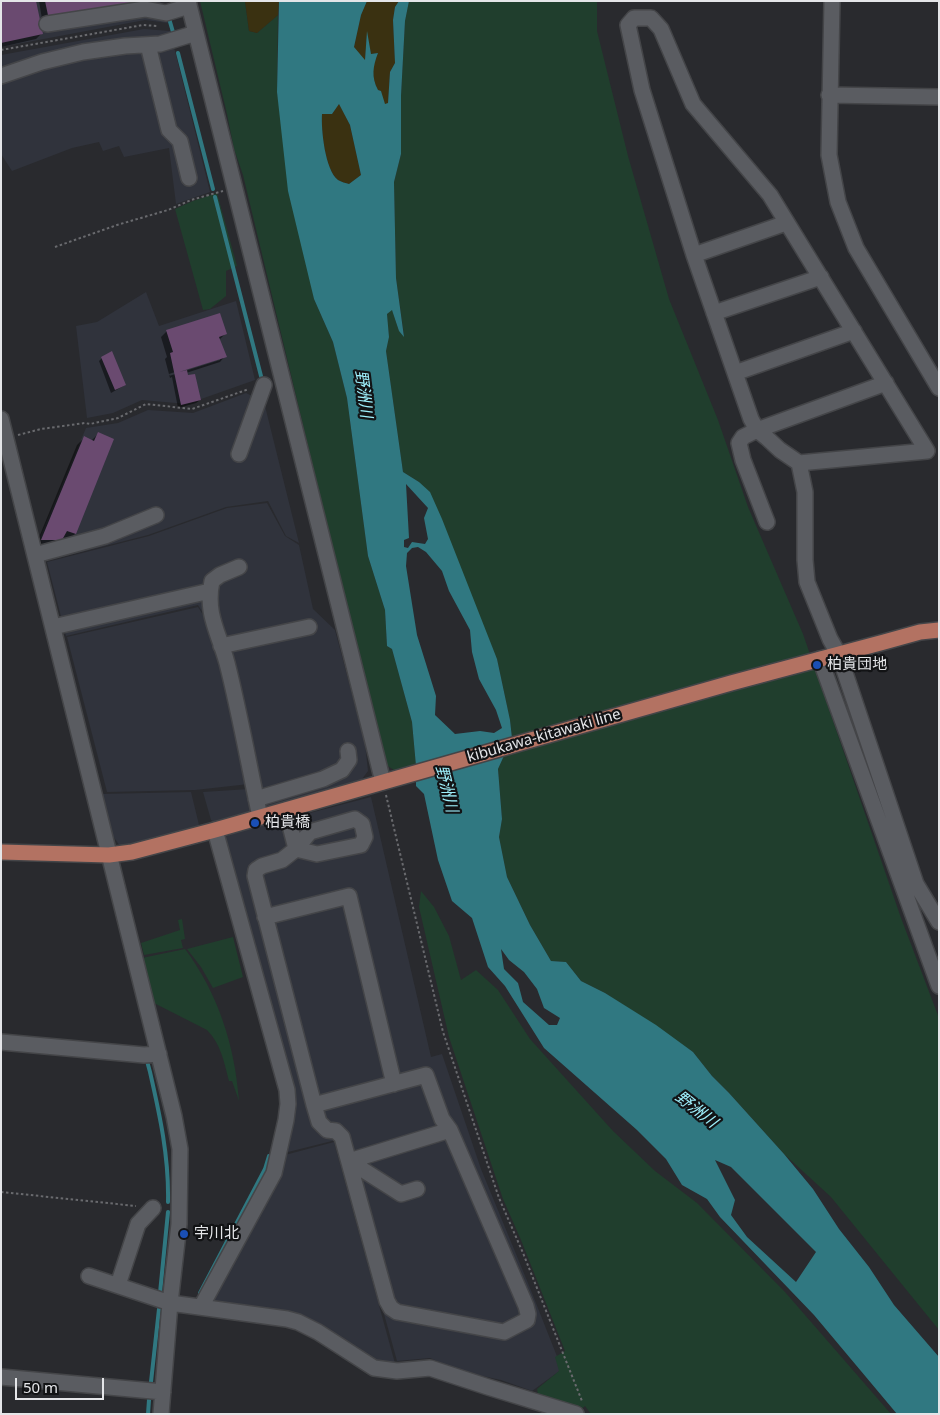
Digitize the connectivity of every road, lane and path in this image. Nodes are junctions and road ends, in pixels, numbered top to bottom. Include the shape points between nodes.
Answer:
1 (832, 1) edge
2 (176, 11) edge
3 (47, 24) dead end
4 (196, 33) junction
5 (148, 45) junction
6 (1, 50) edge
7 (1, 76) edge
8 (829, 95) junction
9 (939, 97) edge
10 (189, 178) dead end
11 (235, 188) junction
12 (786, 223) junction
13 (54, 247) dead end
14 (694, 255) junction
15 (821, 277) junction
16 (714, 313) junction
17 (854, 331) junction
18 (735, 373) junction
19 (886, 383) junction
20 (264, 385) joint
21 (939, 388) edge
22 (1, 419) edge
23 (758, 430) junction
24 (4, 441) edge
25 (239, 454) dead end
26 (799, 463) junction
27 (156, 515) dead end
28 (767, 522) dead end
29 (35, 555) junction
30 (239, 568) dead end
31 (210, 591) junction
32 (309, 627) dead end
33 (53, 628) junction
34 (939, 630) edge
35 (221, 646) junction
36 (839, 655) junction
37 (820, 659) junction
38 (348, 751) dead end
39 (390, 780) junction
40 (256, 799) junction
41 (286, 810) junction
42 (260, 817) junction
43 (215, 830) junction
44 (1, 852) edge
45 (109, 855) junction
46 (265, 917) junction
47 (939, 922) edge
48 (939, 986) edge
49 (1, 1042) edge
50 (159, 1054) junction
51 (394, 1084) junction
52 (314, 1105) junction
53 (450, 1130) junction
54 (349, 1161) junction
55 (417, 1189) dead end
56 (1, 1192) edge
57 (154, 1208) joint
58 (89, 1276) dead end
59 (118, 1285) junction
60 (170, 1303) junction
61 (200, 1307) junction
62 (1, 1377) edge
63 (163, 1392) junction
64 (580, 1410) edge
65 (161, 1414) edge

1 - 8 street
2 - 3 street via 145,8
2 - 4 street
2 - 6 path via 143,24
4 - 5 street
4 - 11 street
5 - 7 street via 83,52
5 - 10 street via 170,130 180,141
8 - 9 street
8 - 21 street via 829,155 838,202 856,248
11 - 13 path
11 - 39 street
12 - 14 street
12 - 14 street via 770,195 694,104 661,29 651,18 634,18 628,25 642,90
12 - 15 street
14 - 16 street
15 - 16 street
15 - 17 street
16 - 18 street
17 - 18 street
17 - 19 street
18 - 23 street
19 - 23 street
19 - 26 street via 927,451
20 - 24 path via 192,409 146,404 118,418 41,429
20 - 25 street
22 - 24 street
23 - 26 street
23 - 28 street via 743,437 739,443
24 - 29 street
26 - 36 street via 805,492 804,560 807,582
27 - 29 street via 105,536
29 - 33 street
30 - 31 street via 212,581
31 - 33 street
31 - 35 street via 209,604
32 - 35 street
33 - 45 street
34 - 36 main road, kibukawa-kitawaki line
35 - 40 street via 227,661
36 - 37 main road, kibukawa-kitawaki line
36 - 47 street via 916,884
37 - 39 main road, kibukawa-kitawaki line
37 - 48 street
38 - 40 street via 349,760 342,770
39 - 41 main road, kibukawa-kitawaki line
39 - 64 path via 443,1032 499,1198 523,1253
40 - 42 street
41 - 42 main road, kibukawa-kitawaki line
41 - 46 street via 296,848 282,860 256,870
42 - 43 main road, kibukawa-kitawaki line
43 - 45 main road, kibukawa-kitawaki line
43 - 61 street via 287,1090 288,1104 274,1173
44 - 45 main road, kibukawa-kitawaki line
45 - 50 street
46 - 51 street via 349,896
46 - 52 street
49 - 50 street
50 - 60 street via 180,1149 179,1224
51 - 52 street
51 - 53 street via 426,1075 442,1119
52 - 54 street via 318,1122 342,1137
53 - 54 street
53 - 54 street via 528,1314 527,1320 504,1332 397,1312 391,1308
54 - 55 street via 401,1194
56 - 57 path
57 - 59 street via 138,1224
58 - 59 street
59 - 60 street
60 - 61 street
60 - 63 street
61 - 64 street via 287,1319 318,1332 374,1368 397,1371 430,1368 488,1387
62 - 63 street
63 - 65 street

